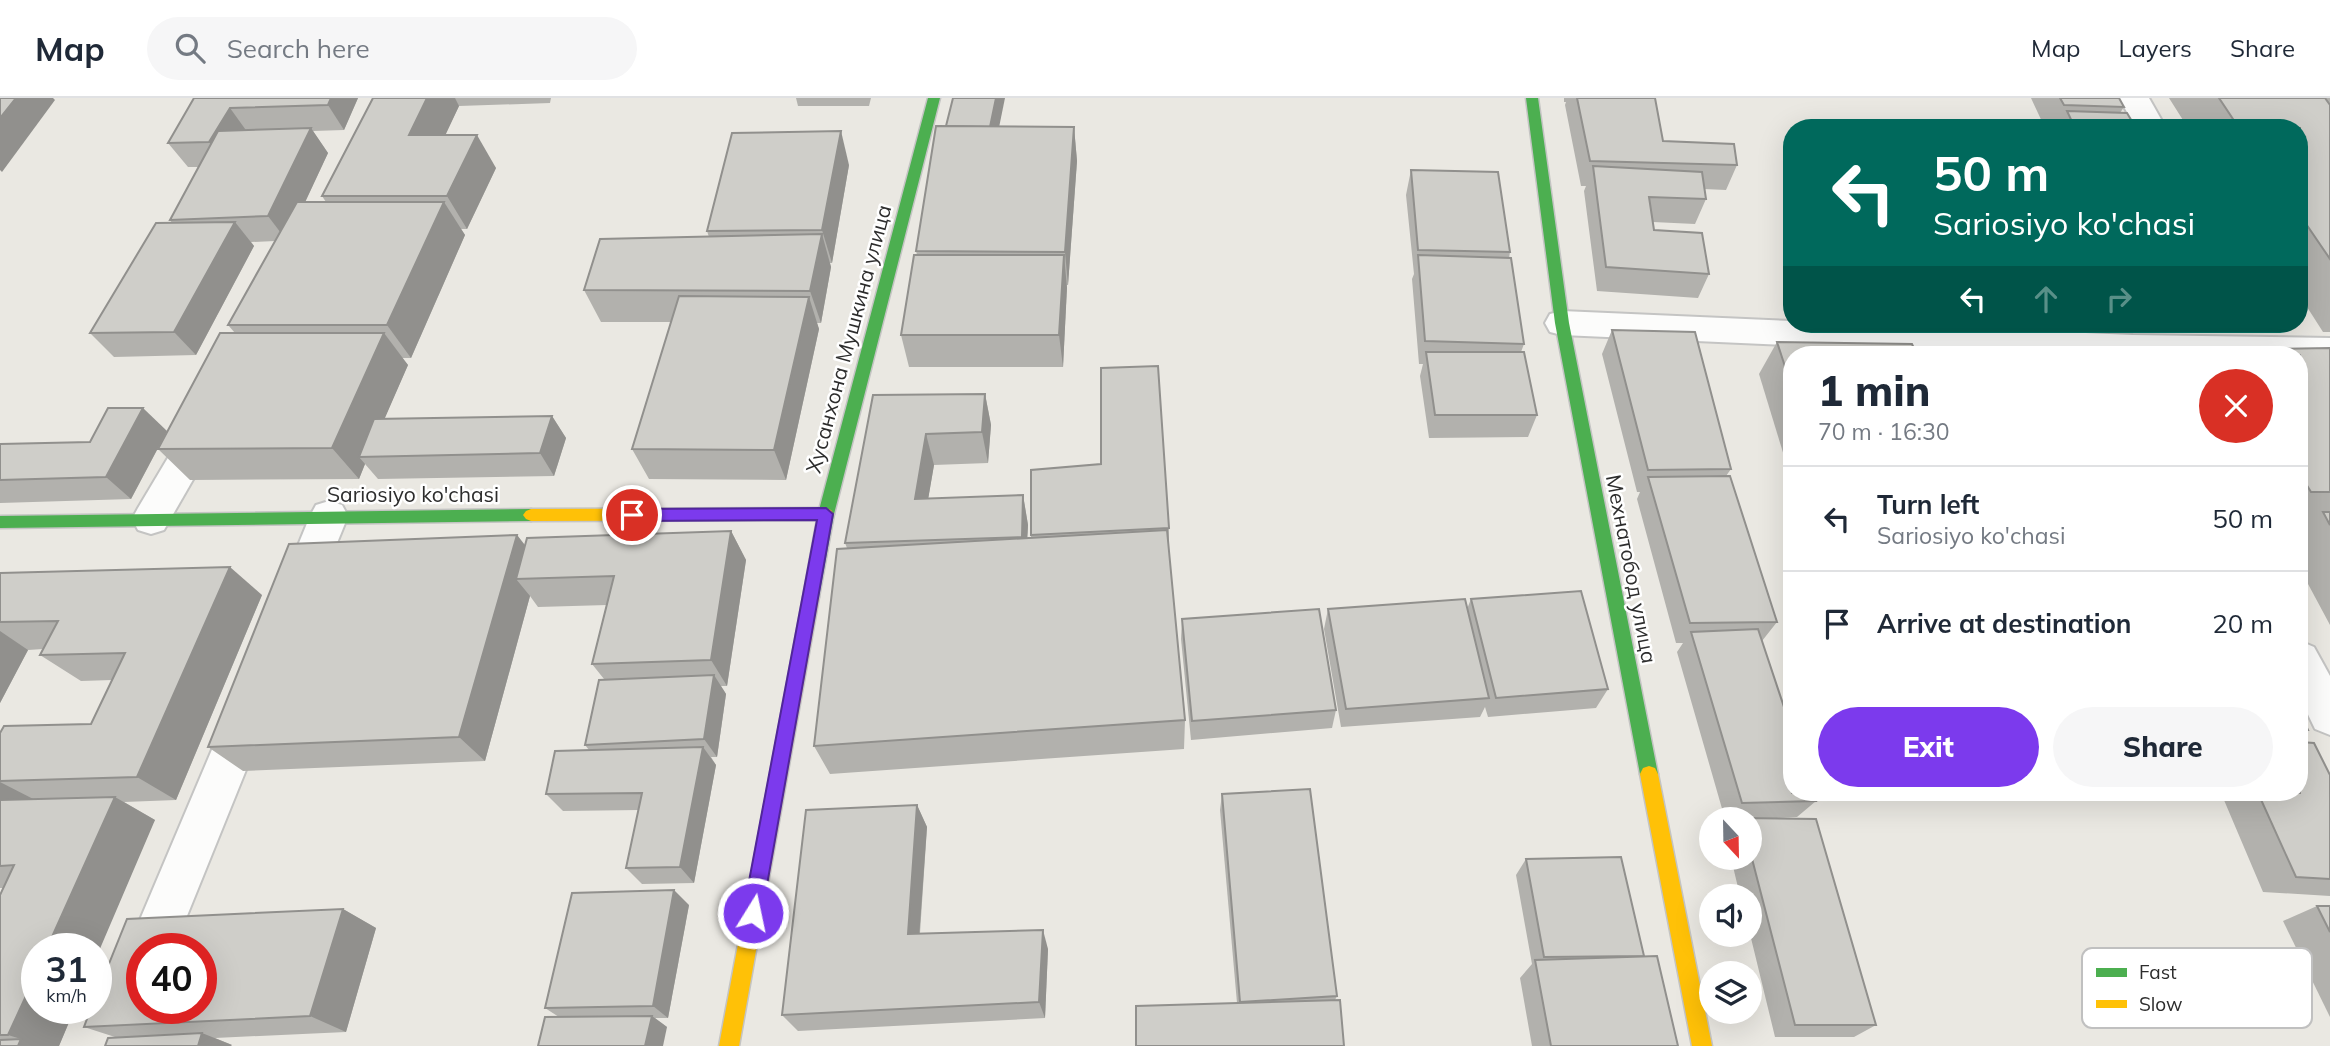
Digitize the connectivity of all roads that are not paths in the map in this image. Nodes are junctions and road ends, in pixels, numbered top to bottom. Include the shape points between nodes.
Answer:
1 (934, 98) edge
2 (1532, 98) edge
3 (2134, 98) edge
4 (2146, 119) edge
5 (1562, 323) junction
6 (2272, 337) edge
7 (2016, 346) edge
8 (2189, 346) edge
9 (2330, 351) edge
10 (219, 403) edge
11 (826, 514) junction
12 (329, 516) junction
13 (151, 519) junction
14 (0, 522) edge
15 (282, 631) edge
16 (2308, 674) edge
17 (261, 682) edge
18 (2330, 716) edge
19 (157, 933) edge
20 (729, 1046) edge
21 (1702, 1046) edge

1 - 11 street, Хусанхона Мушкина улица
2 - 5 street, Мехнатобод улица
3 - 4 street
5 - 7 street
5 - 21 street, Мехнатобод улица
6 - 8 street
6 - 9 street
10 - 13 street
11 - 12 street, Sariosiyo ko'chasi
11 - 20 street, Хусанхона Мушкина улица
12 - 13 street, Sariosiyo ko'chasi
12 - 15 street
13 - 14 street, Sariosiyo ko'chasi
16 - 18 street
17 - 19 street

